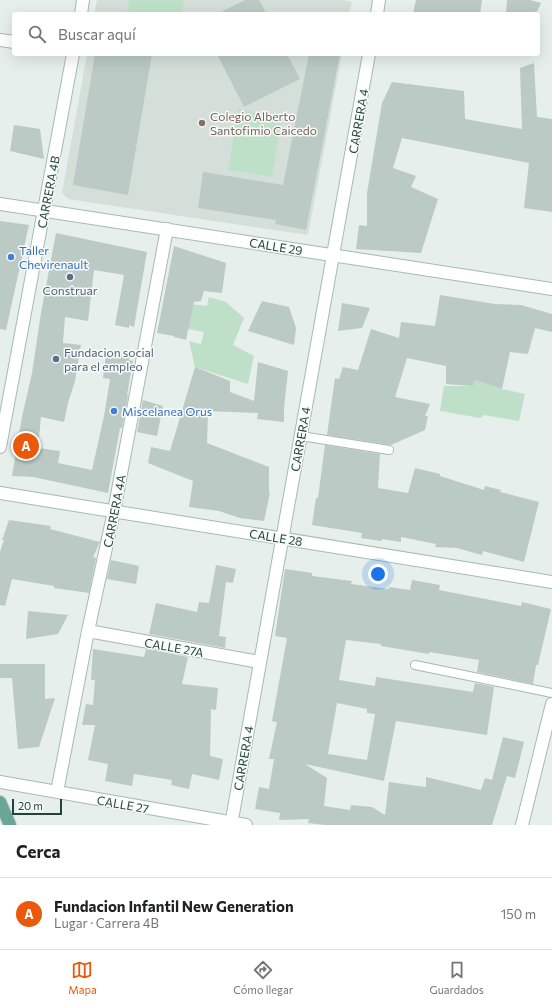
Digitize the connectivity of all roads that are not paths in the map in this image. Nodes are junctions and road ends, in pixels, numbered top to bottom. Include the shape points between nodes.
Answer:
1 (84, 0) edge
2 (379, 0) edge
3 (81, 12) edge
4 (377, 12) edge
5 (0, 40) edge
6 (12, 42) edge
7 (73, 56) edge
8 (370, 56) edge
9 (0, 204) edge
10 (44, 210) junction
11 (167, 229) junction
12 (333, 255) junction
13 (552, 289) edge
14 (2, 422) edge
15 (301, 436) junction
16 (0, 447) edge
17 (389, 450) dead end
18 (0, 493) edge
19 (114, 511) junction
20 (282, 538) junction
21 (552, 582) edge
22 (88, 632) junction
23 (260, 662) junction
24 (415, 665) dead end
25 (552, 693) edge
26 (552, 704) edge
27 (0, 782) edge
28 (57, 792) junction
29 (0, 802) edge
30 (231, 824) edge
31 (10, 825) edge
32 (246, 825) edge
33 (522, 825) edge

1 - 3 street
2 - 4 street
5 - 6 street
7 - 10 street, CARRERA 4B
8 - 12 street, CARRERA 4
9 - 10 street, CALLE 29
10 - 11 street, CALLE 29
10 - 14 street, CARRERA 4B
11 - 12 street, CALLE 29
11 - 19 street, CARRERA 4A
12 - 13 street, CALLE 29
12 - 15 street, CARRERA 4
14 - 16 street, CARRERA 4B
15 - 17 lane
15 - 20 street, CARRERA 4
18 - 19 street, CALLE 28
19 - 20 street, CALLE 28
19 - 22 street, CARRERA 4A
20 - 21 street, CALLE 28
20 - 23 street, CARRERA 4
22 - 23 street, CALLE 27A
22 - 28 street, CARRERA 4A
23 - 30 street, CARRERA 4
24 - 25 lane
26 - 33 street
27 - 28 street, CALLE 27
28 - 30 street, CALLE 27
29 - 31 main road
30 - 32 street, CALLE 27

